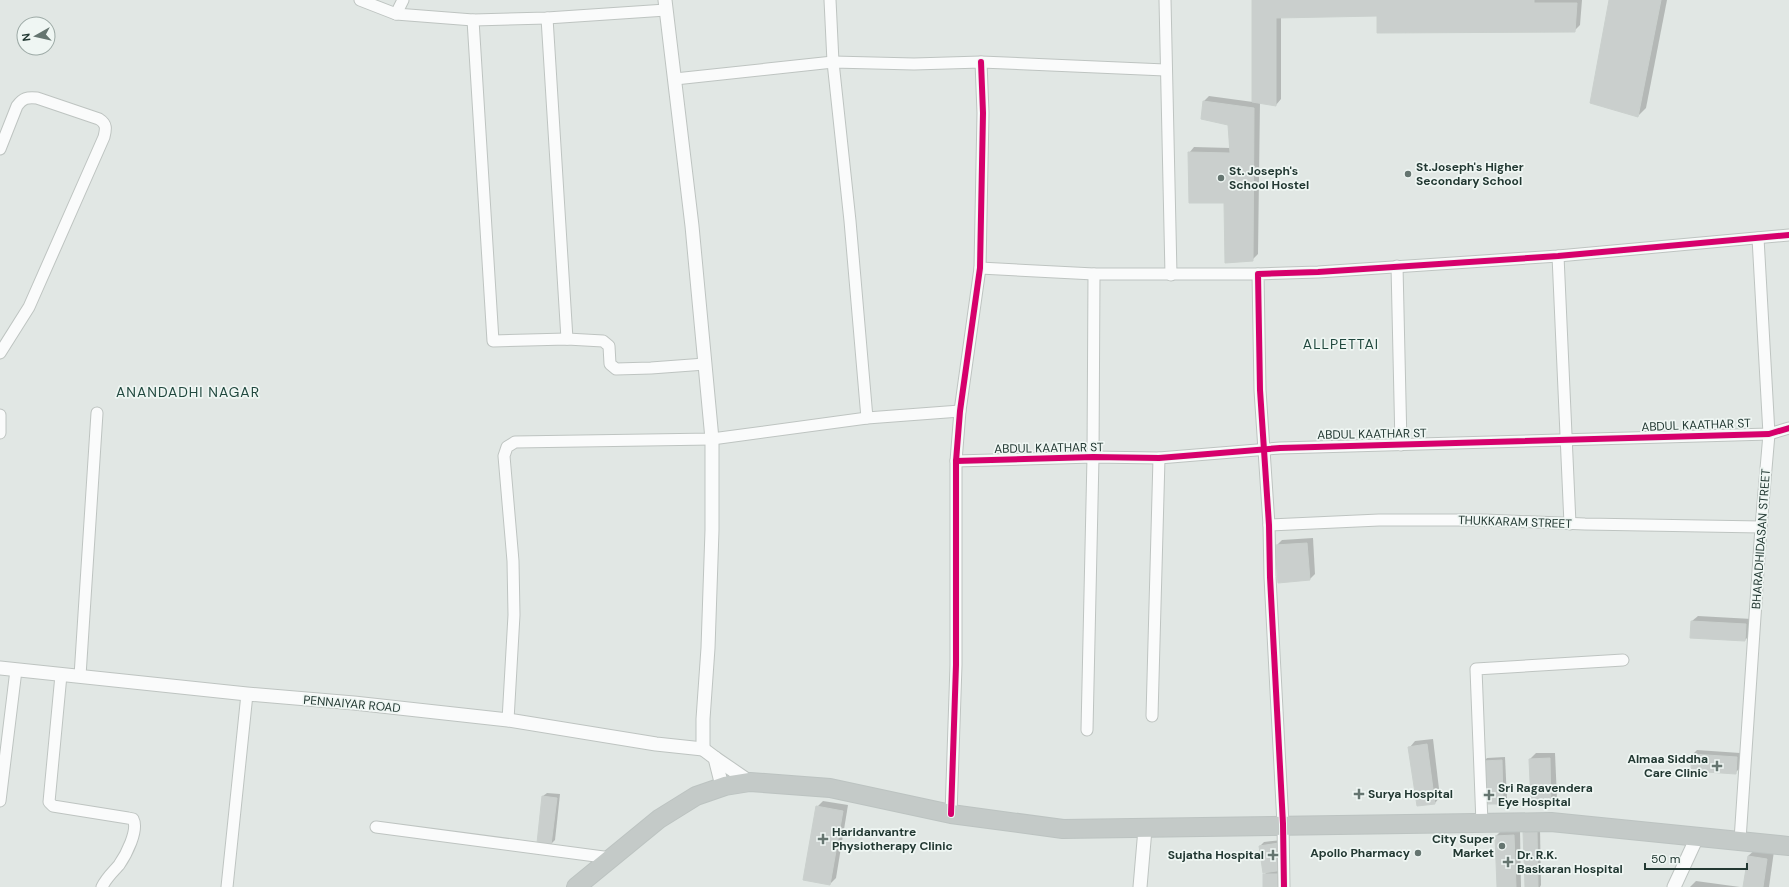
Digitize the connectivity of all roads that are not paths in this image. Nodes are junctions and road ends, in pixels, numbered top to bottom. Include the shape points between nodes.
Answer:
1 (360, 0) edge
2 (403, 0) edge
3 (830, 0) edge
4 (1165, 0) edge
5 (665, 5) edge
6 (396, 14) junction
7 (547, 18) junction
8 (473, 20) junction
9 (833, 62) junction
10 (981, 62) junction
11 (1165, 70) junction
12 (675, 79) junction
13 (0, 149) edge
14 (1789, 236) edge
15 (1758, 238) junction
16 (1558, 256) junction
17 (1397, 266) junction
18 (980, 268) junction
19 (1094, 274) junction
20 (1258, 274) junction
21 (1171, 275) junction
22 (567, 339) junction
23 (0, 353) edge
24 (705, 364) junction
25 (960, 411) junction
26 (97, 413) dead end
27 (0, 415) edge
28 (867, 418) junction
29 (1789, 428) edge
30 (0, 433) edge
31 (1769, 434) junction
32 (712, 439) junction
33 (1566, 440) junction
34 (1401, 444) junction
35 (1263, 449) junction
36 (1093, 457) junction
37 (1158, 458) junction
38 (956, 461) junction
39 (1570, 524) junction
40 (1269, 525) junction
41 (1761, 527) junction
42 (1623, 660) dead end
43 (0, 668) edge
44 (16, 670) junction
45 (61, 675) junction
46 (80, 676) junction
47 (247, 694) junction
48 (1152, 716) dead end
49 (508, 720) junction
50 (1087, 730) dead end
51 (704, 749) junction
52 (715, 758) junction
53 (750, 782) junction
54 (720, 788) junction
55 (0, 801) edge
56 (951, 814) junction
57 (1482, 822) junction
58 (1283, 824) junction
59 (376, 827) dead end
60 (1145, 828) junction
61 (1698, 835) junction
62 (1740, 840) junction
63 (1789, 846) edge
64 (611, 858) junction
65 (591, 881) edge
66 (102, 887) edge
67 (227, 887) edge
68 (576, 887) edge
69 (1140, 887) edge
70 (1284, 887) edge
71 (1674, 887) edge

1 - 6 street
2 - 6 street
3 - 9 street
4 - 11 street
5 - 7 street
5 - 12 street
6 - 8 street
7 - 8 street
7 - 22 street
8 - 22 street via 493,341
9 - 10 street
9 - 12 street
9 - 28 street
10 - 11 street
10 - 18 street via 983,113
11 - 21 street
12 - 24 street
13 - 23 street via 17,106 21,100 28,97 99,119 104,122 106,128 29,307
14 - 15 street
15 - 16 street
15 - 31 street, BHARADHIDASAN STREET
16 - 17 street
16 - 33 street
17 - 20 street
17 - 34 street
18 - 19 street
18 - 25 street
19 - 21 street
19 - 36 street
20 - 21 street
20 - 35 street
22 - 24 street via 603,341 609,346 610,364 616,369
24 - 32 street
25 - 28 street
25 - 38 street
26 - 46 street
27 - 30 street
28 - 32 street
29 - 31 street, ABDUL KAATHAR ST
31 - 33 street, ABDUL KAATHAR ST
31 - 41 street, BHARADHIDASAN STREET
32 - 49 street via 515,442 507,447 504,456 513,561 514,616
32 - 51 street via 712,530 703,719
33 - 34 street, ABDUL KAATHAR ST
33 - 39 street
34 - 35 street, ABDUL KAATHAR ST
35 - 37 street, ABDUL KAATHAR ST
35 - 40 street
36 - 37 street, ABDUL KAATHAR ST
36 - 38 street, ABDUL KAATHAR ST
36 - 50 street
37 - 48 street
38 - 56 street via 956,665
39 - 40 street, THUKKARAM STREET via 1485,520 1379,520
39 - 41 street, THUKKARAM STREET
40 - 58 street
41 - 62 street, BHARADHIDASAN STREET
42 - 57 street via 1476,669
43 - 44 street, PENNAIYAR ROAD
44 - 45 street, PENNAIYAR ROAD
44 - 55 street
45 - 46 street, PENNAIYAR ROAD
45 - 66 street via 49,802 53,806 133,819 136,828 120,864
46 - 47 street, PENNAIYAR ROAD
47 - 49 street, PENNAIYAR ROAD
47 - 67 street
49 - 51 street, PENNAIYAR ROAD via 656,744
51 - 52 street
52 - 53 street
52 - 54 street
53 - 54 highway
53 - 56 highway via 830,788
54 - 64 highway via 696,796 659,819
56 - 60 highway via 1063,829
57 - 58 highway
57 - 61 highway via 1551,822
58 - 60 highway
58 - 70 street
59 - 64 street
60 - 69 street
61 - 62 highway
61 - 71 street
62 - 63 highway
64 - 65 highway
65 - 68 highway

